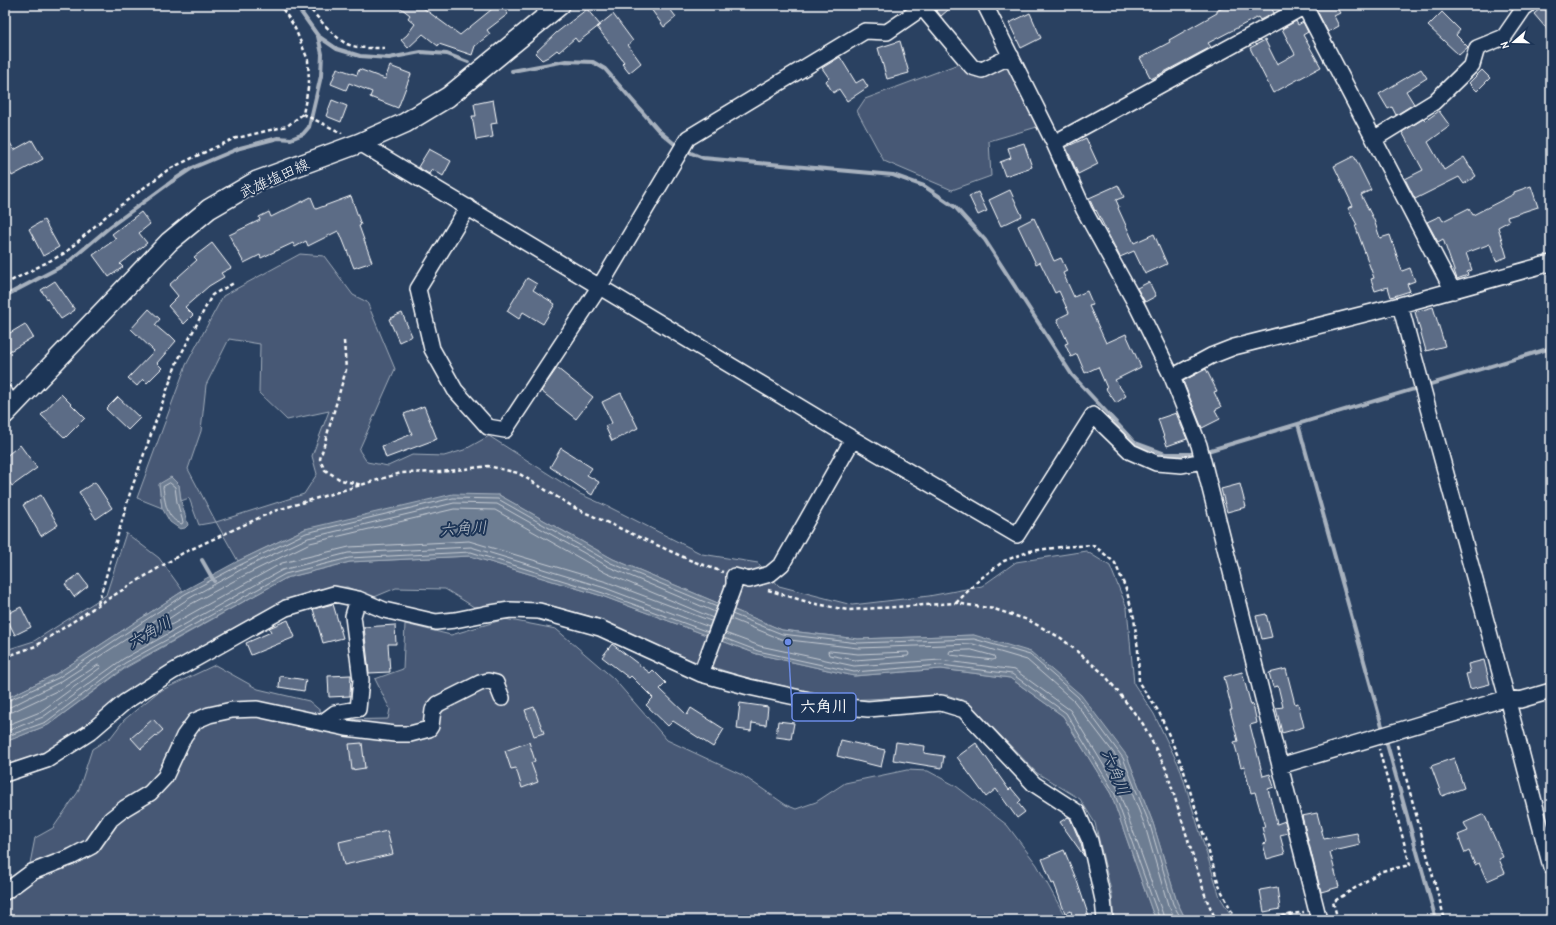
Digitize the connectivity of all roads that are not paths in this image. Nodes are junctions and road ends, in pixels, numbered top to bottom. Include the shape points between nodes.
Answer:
1 (985, 5) edge
2 (1528, 5) edge
3 (1305, 6) edge
4 (552, 7) edge
5 (921, 7) edge
6 (1010, 56) junction
7 (1374, 139) junction
8 (360, 142) junction
9 (1054, 143) junction
10 (468, 207) junction
11 (1551, 263) edge
12 (600, 286) junction
13 (1453, 291) junction
14 (1400, 305) junction
15 (1172, 377) junction
16 (7, 404) edge
17 (854, 438) junction
18 (1203, 461) junction
19 (358, 599) junction
20 (702, 670) junction
21 (1551, 691) edge
22 (502, 698) dead end
23 (1507, 698) junction
24 (323, 722) junction
25 (1280, 766) junction
26 (5, 774) edge
27 (1551, 867) edge
28 (5, 892) edge
29 (1317, 915) edge
30 (1105, 920) edge

1 - 6 street
2 - 7 street via 1504,37 1477,48 1472,65 1434,102
3 - 7 street
3 - 9 street
4 - 8 main road, 武雄塩田線 via 448,97 405,123
5 - 6 street via 972,67 982,70
5 - 12 street via 887,32 865,31 688,138
6 - 9 street
7 - 13 street
8 - 10 street
8 - 16 main road, 武雄塩田線 via 257,181 209,209 169,242
9 - 15 street via 1084,210 1138,308
10 - 12 street
10 - 12 street via 418,289 432,349 455,390 488,427 506,430
11 - 13 street
12 - 17 street
13 - 14 street
14 - 15 street via 1234,347
14 - 23 street
15 - 18 street
17 - 18 street via 1017,535 1093,415 1131,452 1156,463 1182,465
17 - 20 street via 782,564 770,574 749,580 734,580
18 - 25 street
19 - 20 street via 384,610 436,622 510,610 539,611 600,628
19 - 24 street via 353,616 361,680 358,709 335,713
19 - 26 street via 334,594 286,608 172,672 125,702 89,733 47,760
20 - 30 street via 749,688 837,706 868,709 941,703 964,710 1034,784 1077,812 1090,841
21 - 23 street via 1520,700
22 - 24 street via 496,683 480,683 438,704 433,710 431,726 410,734 353,729
23 - 25 street
23 - 27 street
24 - 28 street via 257,709 232,710 195,721 184,736 165,777 150,793 111,818 92,846 32,872
25 - 29 street

